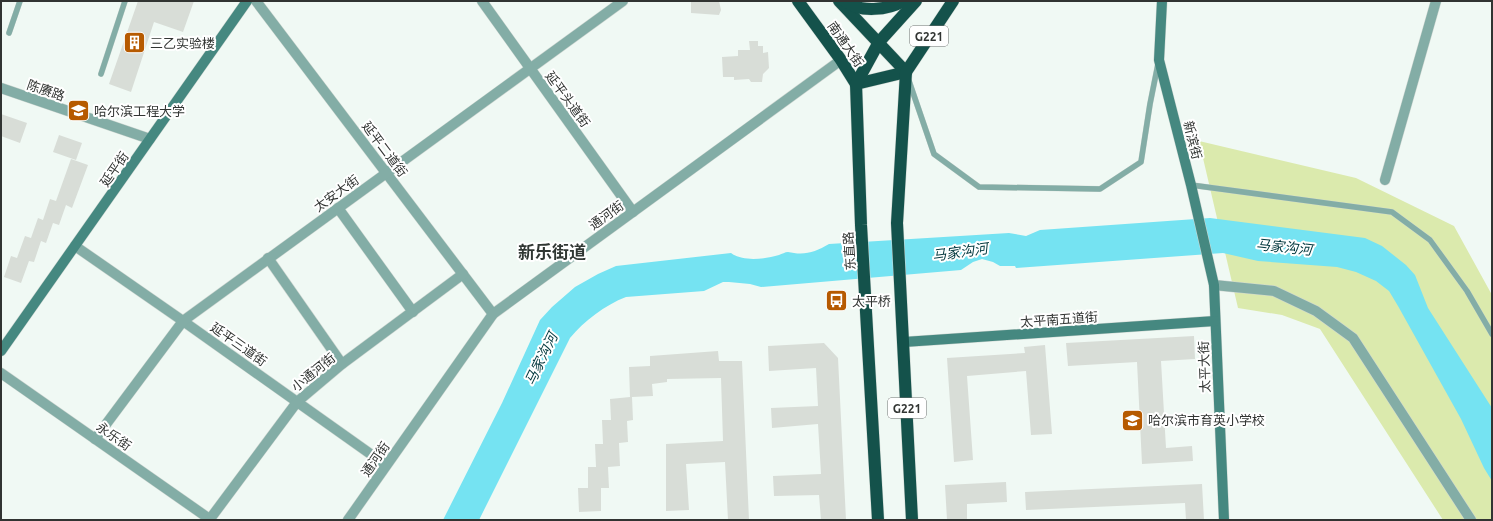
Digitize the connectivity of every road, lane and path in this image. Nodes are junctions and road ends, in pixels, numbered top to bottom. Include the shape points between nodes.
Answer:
1 (20, 1) edge
2 (125, 1) edge
3 (247, 1) edge
4 (256, 1) edge
5 (482, 1) edge
6 (623, 1) edge
7 (798, 1) edge
8 (839, 1) edge
9 (845, 1) edge
10 (903, 1) edge
11 (916, 1) edge
12 (953, 1) edge
13 (1162, 1) edge
14 (1436, 1) edge
15 (9, 33) dead end
16 (879, 42) junction
17 (841, 60) junction
18 (1159, 60) junction
19 (530, 69) junction
20 (906, 72) junction
21 (101, 74) dead end
22 (856, 84) junction
23 (1, 88) edge
24 (150, 139) junction
25 (387, 173) junction
26 (1385, 180) dead end
27 (1191, 185) junction
28 (338, 208) junction
29 (633, 212) junction
30 (75, 246) junction
31 (268, 258) junction
32 (463, 274) junction
33 (1214, 285) junction
34 (413, 312) junction
35 (493, 314) junction
36 (183, 321) junction
37 (1216, 321) junction
38 (1492, 334) edge
39 (904, 342) junction
40 (1, 351) edge
41 (342, 364) junction
42 (1, 373) edge
43 (297, 402) junction
44 (95, 439) junction
45 (386, 466) junction
46 (211, 520) edge
47 (348, 520) edge
48 (878, 520) edge
49 (912, 520) edge
50 (1224, 520) edge
51 (1471, 520) edge

1 - 15 lane
2 - 21 lane
3 - 24 street, 延平街
4 - 25 street, 延平二道街
5 - 19 street, 延平头道街
6 - 19 street, 太安大街
7 - 17 highway, 南通大街
8 - 16 highway, 南通大街
9 - 10 highway via 862,8 880,8
11 - 16 highway
12 - 20 highway, G221
13 - 18 street, 新滨街
14 - 26 street
16 - 20 highway, 南通大街
16 - 22 highway
17 - 22 highway, 南通大街
17 - 29 street, 通河街
18 - 20 lane via 1142,162 1100,189 979,187 934,154
18 - 27 street, 新滨街
19 - 25 street, 太安大街
19 - 29 street, 延平头道街
20 - 22 highway
20 - 39 highway, G221 via 897,223
22 - 48 highway, 东直路 / G221 via 861,225
23 - 24 street, 陈赓路
24 - 30 street, 延平街
25 - 28 street, 太安大街
25 - 32 street, 延平二道街
27 - 33 street, 新滨街
27 - 38 lane via 1392,212 1430,240 1468,291
28 - 31 street, 太安大街
28 - 34 street
29 - 35 street, 通河街
30 - 36 street, 延平三道街
30 - 40 street, 延平街
31 - 36 street, 太安大街
31 - 41 street
32 - 34 street, 小通河街
32 - 35 street, 延平二道街
33 - 37 street, 太平大街
33 - 51 street via 1274,291 1316,311 1353,338
34 - 41 street, 小通河街
35 - 45 street, 通河街
36 - 43 street, 延平三道街
36 - 44 street, 太安大街
37 - 39 street, 太平南五道街
37 - 50 street, 太平大街
39 - 49 highway, G221
41 - 43 street, 小通河街
42 - 44 street, 永乐街
43 - 45 street, 延平三道街
43 - 46 street, 小通河街
44 - 46 street, 永乐街
45 - 47 street, 通河街

